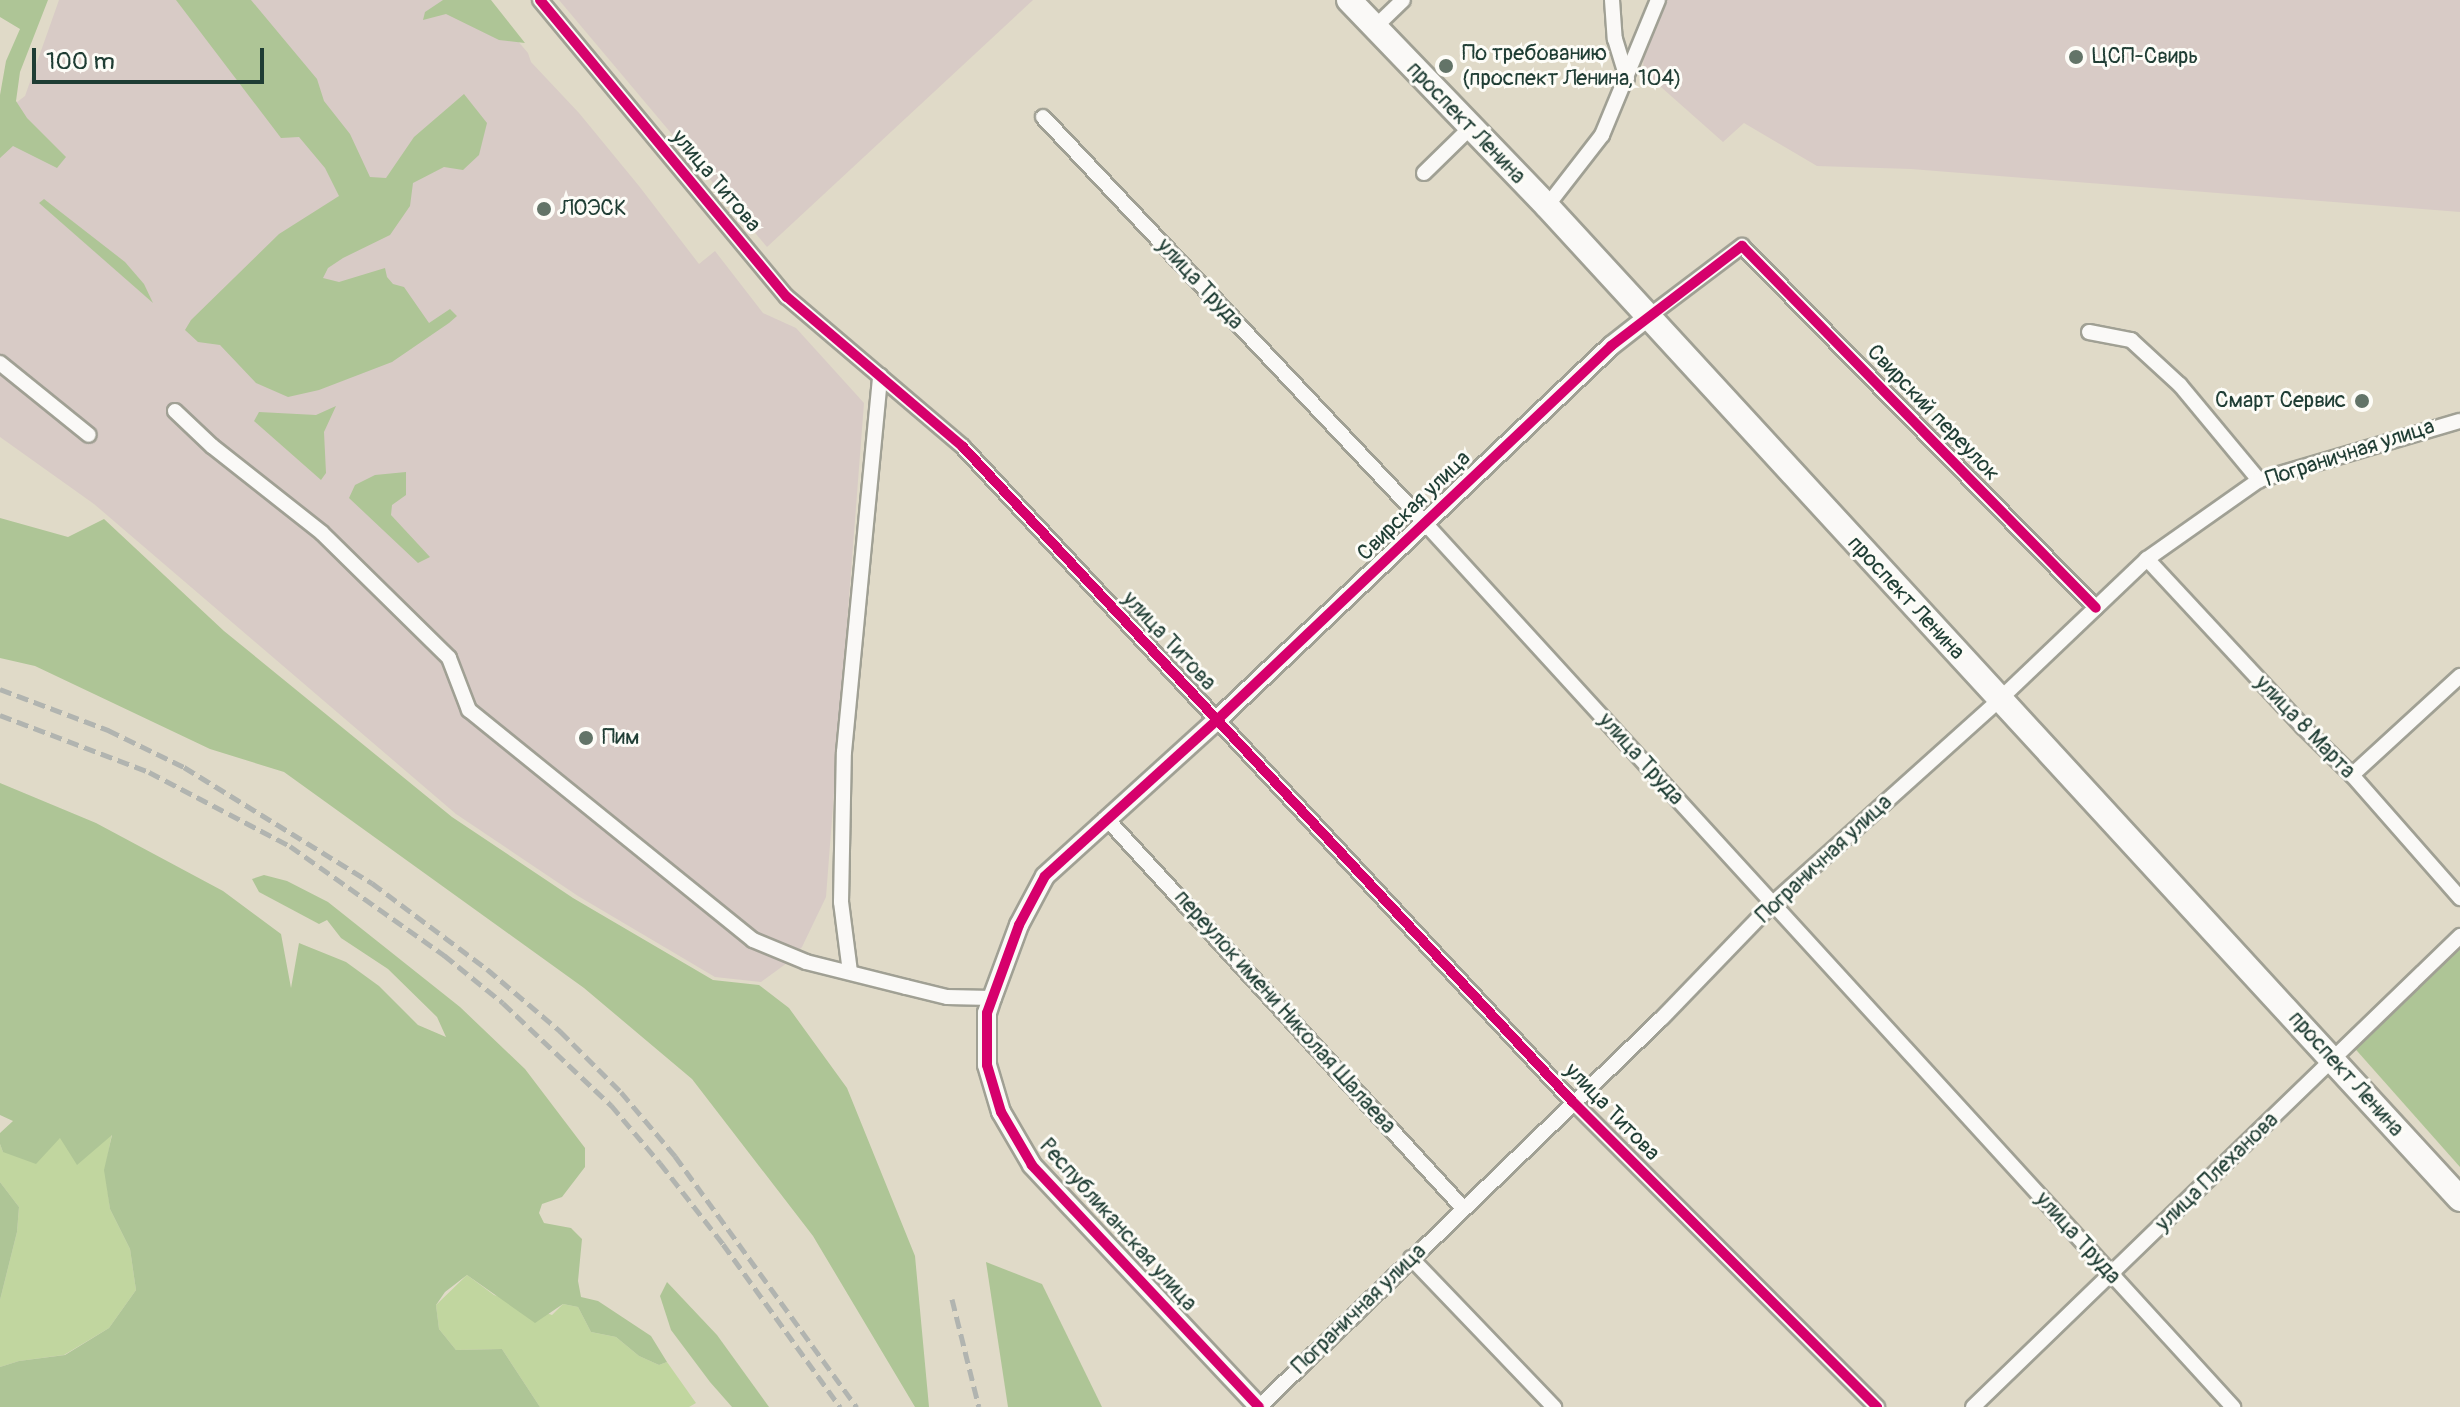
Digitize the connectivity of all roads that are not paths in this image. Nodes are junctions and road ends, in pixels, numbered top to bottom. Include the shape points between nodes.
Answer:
1 (540, 0) edge
2 (1349, 0) edge
3 (1403, 0) edge
4 (1612, 0) edge
5 (1658, 0) edge
6 (1374, 28) junction
7 (1627, 78) junction
8 (1043, 117) dead end
9 (1469, 129) junction
10 (1424, 173) dead end
11 (1547, 206) junction
12 (1742, 246) joint
13 (1648, 317) junction
14 (2089, 332) dead end
15 (0, 363) edge
16 (880, 376) junction
17 (175, 411) dead end
18 (2460, 421) edge
19 (89, 435) dead end
20 (2259, 480) junction
21 (1425, 523) junction
22 (2147, 559) junction
23 (2096, 608) junction
24 (2460, 676) edge
25 (2000, 699) junction
26 (1216, 721) junction
27 (2352, 775) junction
28 (1121, 805) joint
29 (1106, 818) junction
30 (2460, 898) edge
31 (1773, 903) junction
32 (2460, 936) edge
33 (850, 972) junction
34 (992, 998) junction
35 (2333, 1059) junction
36 (1573, 1102) junction
37 (2460, 1199) edge
38 (1463, 1208) junction
39 (1411, 1258) junction
40 (2112, 1275) junction
41 (1259, 1407) edge
42 (1554, 1407) edge
43 (1877, 1407) edge
44 (1973, 1407) edge
45 (2233, 1407) edge

1 - 16 street, улица Титова via 787,297
2 - 6 main road, проспект Ленина
3 - 6 street
4 - 7 street via 1615,39
5 - 7 street
6 - 9 main road, проспект Ленина
7 - 11 street via 1602,135
8 - 21 street, улица Труда
9 - 10 street
9 - 11 main road, проспект Ленина
11 - 13 main road, проспект Ленина
12 - 13 street, Свирская улица
12 - 23 street, Свирский переулок
13 - 21 street, Свирская улица
13 - 25 main road, проспект Ленина
14 - 20 street via 2131,340 2180,385
15 - 19 street
16 - 26 street, улица Титова via 963,447
16 - 33 street via 844,752 841,902
17 - 33 street via 322,533 449,658 469,710 753,940 806,962
18 - 20 street, Пограничная улица
20 - 22 street, Пограничная улица
21 - 26 street, Свирская улица
21 - 31 street, улица Труда
22 - 23 street, Пограничная улица
22 - 27 street, улица 8 Марта
23 - 25 street, Пограничная улица
24 - 27 street
25 - 31 street, Пограничная улица
25 - 35 main road, проспект Ленина
26 - 28 street, Свирская улица
26 - 36 street, улица Титова
27 - 30 street, улица 8 Марта
28 - 29 street, Республиканская улица
29 - 34 street, Республиканская улица via 1045,876 1019,925
29 - 38 street, переулок имени Николая Шалаева
31 - 36 street, Пограничная улица
31 - 40 street, улица Труда
32 - 35 street, улица Плеханова
33 - 34 street via 947,997
34 - 41 street, Республиканская улица via 987,1065 1001,1112 1032,1165
35 - 37 main road, проспект Ленина
35 - 40 street, улица Плеханова
36 - 38 street, Пограничная улица
36 - 43 street, улица Титова
38 - 39 street, Пограничная улица
39 - 41 street, Пограничная улица
39 - 42 street
40 - 44 street, улица Плеханова
40 - 45 street, улица Труда

